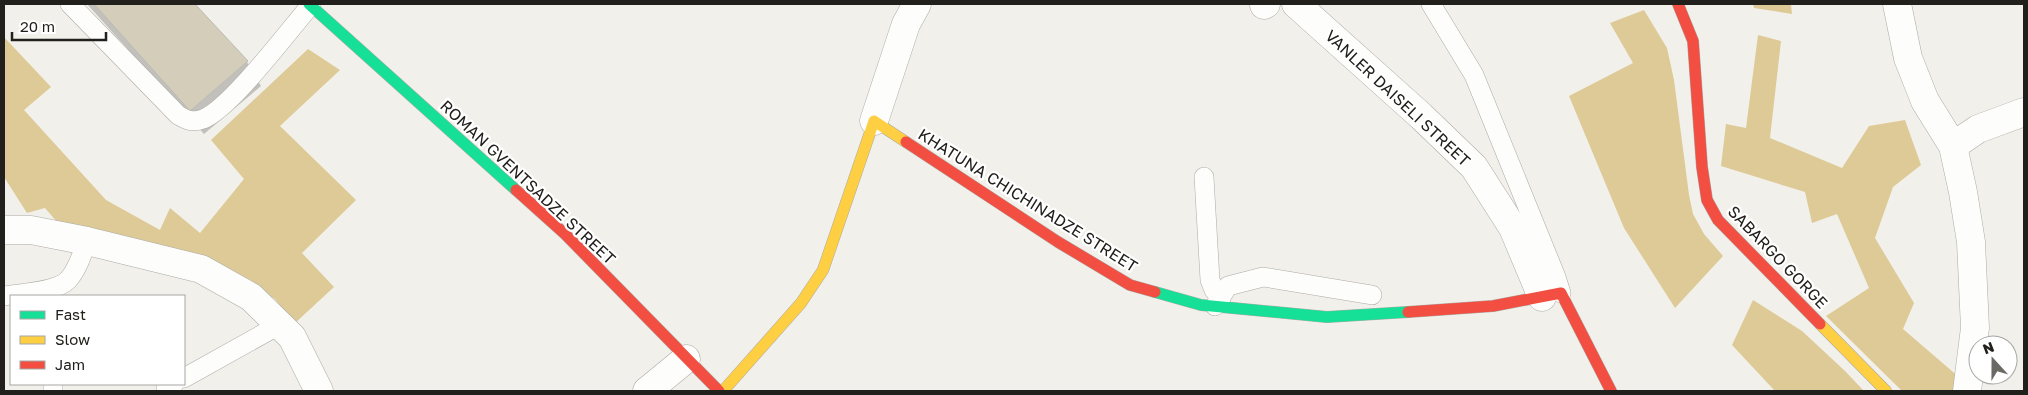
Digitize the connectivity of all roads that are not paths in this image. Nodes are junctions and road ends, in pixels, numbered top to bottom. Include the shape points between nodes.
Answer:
1 (70, 4) edge
2 (311, 4) edge
3 (917, 4) edge
4 (1296, 4) edge
5 (1431, 4) edge
6 (1678, 4) edge
7 (1896, 4) edge
8 (2024, 112) edge
9 (874, 121) junction
10 (1954, 146) junction
11 (1204, 177) dead end
12 (4, 230) edge
13 (87, 241) junction
14 (49, 293) edge
15 (19, 295) edge
16 (1372, 295) dead end
17 (1552, 295) junction
18 (1218, 302) junction
19 (279, 324) junction
20 (686, 359) junction
21 (185, 377) edge
22 (319, 391) edge
23 (647, 391) edge
24 (721, 391) edge
25 (1611, 391) edge
26 (1886, 391) edge
27 (1967, 391) edge

1 - 2 lane via 178,115 189,121 202,120 232,97
2 - 20 street, ROMAN GVENTSADZE STREET via 564,234
3 - 9 street via 906,24
4 - 17 street, VANLER DAISELI STREET via 1474,167
5 - 17 lane via 1474,75 1556,277
6 - 26 street, SABARGO GORGE via 1693,42 1707,200 1718,220
7 - 10 street via 1908,58 1925,101
8 - 10 street via 1978,129
9 - 18 street, KHATUNA CHICHINADZE STREET via 1058,242 1130,285 1201,305
9 - 24 street via 823,270 801,303
10 - 27 street via 1971,242 1975,328
11 - 18 lane via 1210,280
12 - 13 street via 31,230
13 - 14 lane via 76,269 67,281
13 - 19 street via 201,269 251,296
14 - 15 lane
16 - 18 lane via 1263,276 1228,286
17 - 18 street, KHATUNA CHICHINADZE STREET via 1493,306 1327,317
17 - 25 street, VANLER DAISELI STREET
19 - 21 lane
19 - 22 street via 292,337
20 - 23 street
20 - 24 street, ROMAN GVENTSADZE STREET

